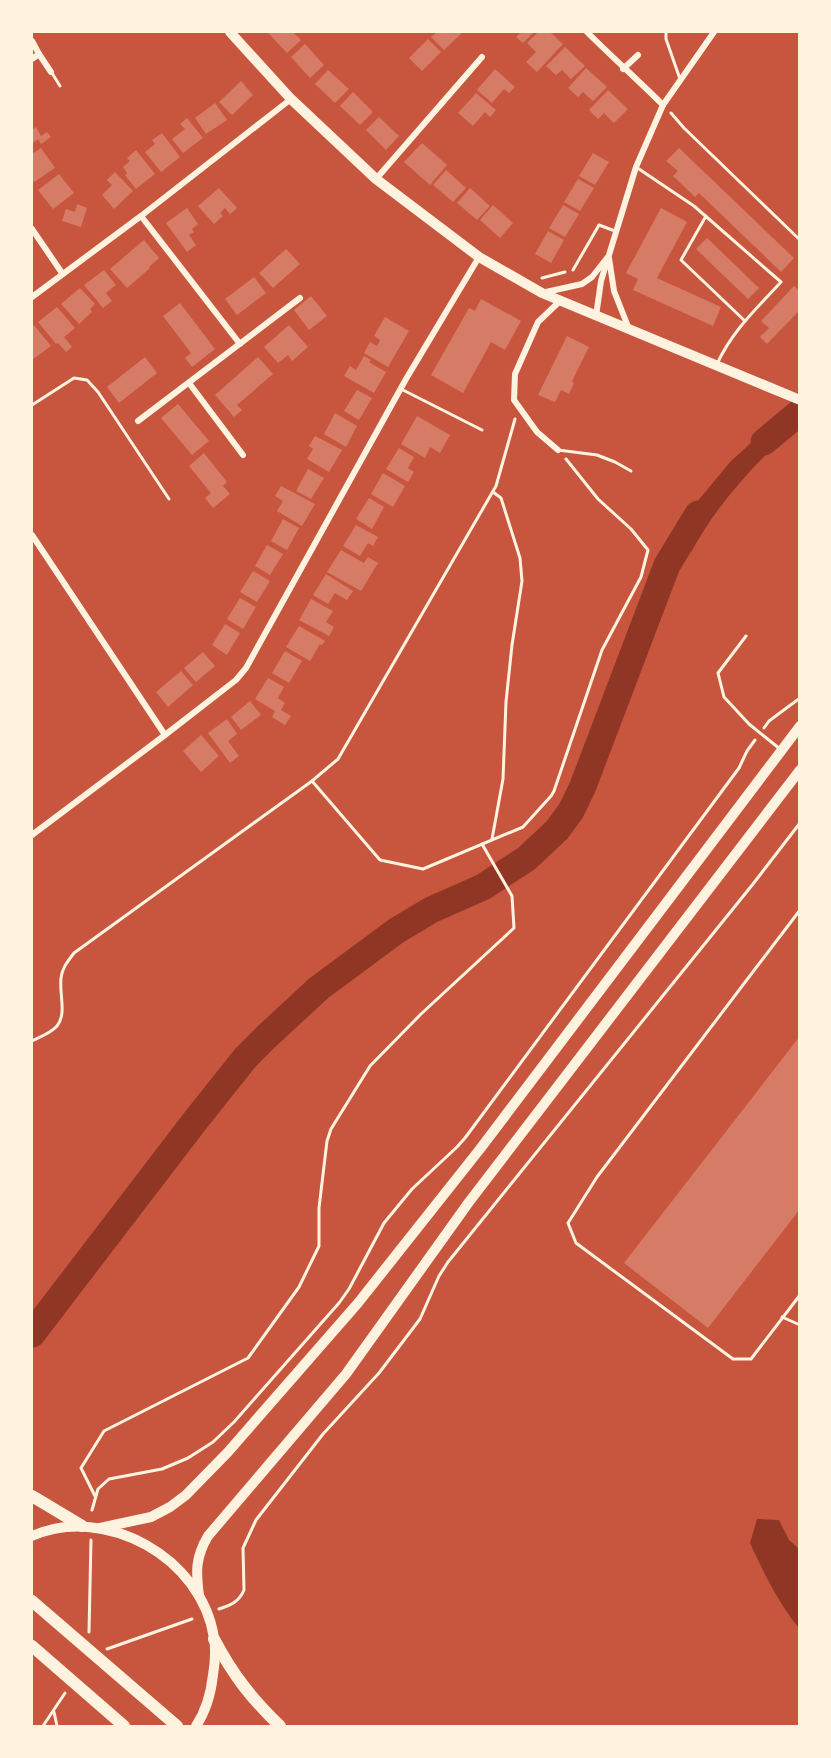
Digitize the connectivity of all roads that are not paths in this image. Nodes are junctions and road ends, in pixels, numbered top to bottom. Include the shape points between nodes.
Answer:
1 (230, 32) edge
2 (586, 32) edge
3 (666, 32) edge
4 (714, 32) edge
5 (32, 41) edge
6 (39, 54) junction
7 (638, 55) dead end
8 (482, 57) dead end
9 (32, 59) edge
10 (623, 69) junction
11 (51, 72) joint
12 (681, 81) junction
13 (60, 87) dead end
14 (291, 99) junction
15 (663, 105) junction
16 (636, 167) junction
17 (376, 179) junction
18 (141, 216) junction
19 (706, 216) junction
20 (32, 229) edge
21 (615, 231) junction
22 (609, 255) junction
23 (479, 257) junction
24 (573, 270) road end
25 (62, 273) junction
26 (542, 293) junction
27 (32, 297) edge
28 (300, 298) dead end
29 (560, 301) junction
30 (596, 316) junction
31 (745, 321) junction
32 (630, 329) junction
33 (240, 344) junction
34 (716, 366) junction
35 (189, 382) junction
36 (401, 389) junction
37 (800, 400) edge
38 (32, 405) edge
39 (138, 422) dead end
40 (483, 430) dead end
41 (558, 450) joint
42 (243, 455) dead end
43 (631, 471) dead end
44 (169, 499) dead end
45 (32, 535) edge
46 (746, 636) dead end
47 (800, 726) edge
48 (165, 735) junction
49 (781, 750) junction
50 (800, 770) edge
51 (32, 835) edge
52 (800, 910) edge
53 (800, 1295) edge
54 (782, 1317) junction
55 (800, 1325) edge
56 (32, 1496) edge
57 (82, 1526) junction
58 (100, 1528) junction
59 (32, 1536) edge
60 (199, 1596) junction
61 (32, 1601) edge
62 (214, 1639) junction
63 (32, 1646) edge
64 (124, 1726) edge
65 (177, 1726) edge
66 (196, 1726) edge
67 (280, 1726) edge

1 - 14 main road
2 - 10 street
3 - 12 lane
4 - 12 street
5 - 6 street
6 - 9 street
6 - 11 street
7 - 10 street
8 - 17 street
10 - 15 street
11 - 13 lane
12 - 15 street
14 - 17 main road
14 - 18 street
15 - 16 street
16 - 19 lane
16 - 21 street
17 - 23 main road
18 - 25 street
18 - 33 street
19 - 31 lane via 681,260
19 - 31 lane via 781,282
20 - 25 street
21 - 22 street
21 - 24 lane via 599,225
22 - 26 street via 582,284
22 - 30 street
22 - 32 street via 614,291
23 - 26 main road
23 - 36 street
25 - 27 street
26 - 29 main road
28 - 33 street
29 - 30 main road
29 - 41 street via 538,322 515,374 514,400 537,432
30 - 32 main road
31 - 34 lane via 725,346
32 - 34 main road
33 - 35 street
34 - 37 main road
35 - 39 street
35 - 42 street
36 - 40 lane
36 - 48 street via 246,668
38 - 44 lane via 74,378 87,380
41 - 43 lane via 597,455
45 - 48 street
46 - 49 lane via 718,673 724,697
47 - 49 main road
48 - 51 street
49 - 58 main road via 442,1198 358,1303 236,1443 170,1507 151,1517
50 - 60 main road via 469,1202 346,1374 208,1536 198,1557
52 - 54 lane via 597,1178 568,1223 576,1243 733,1359 751,1359
53 - 54 lane
54 - 55 lane
56 - 57 highway
57 - 58 main road
57 - 59 main road
58 - 60 main road via 154,1549 184,1574
60 - 62 main road
61 - 65 highway
62 - 66 main road via 212,1686
62 - 67 highway via 254,1701
63 - 64 highway

